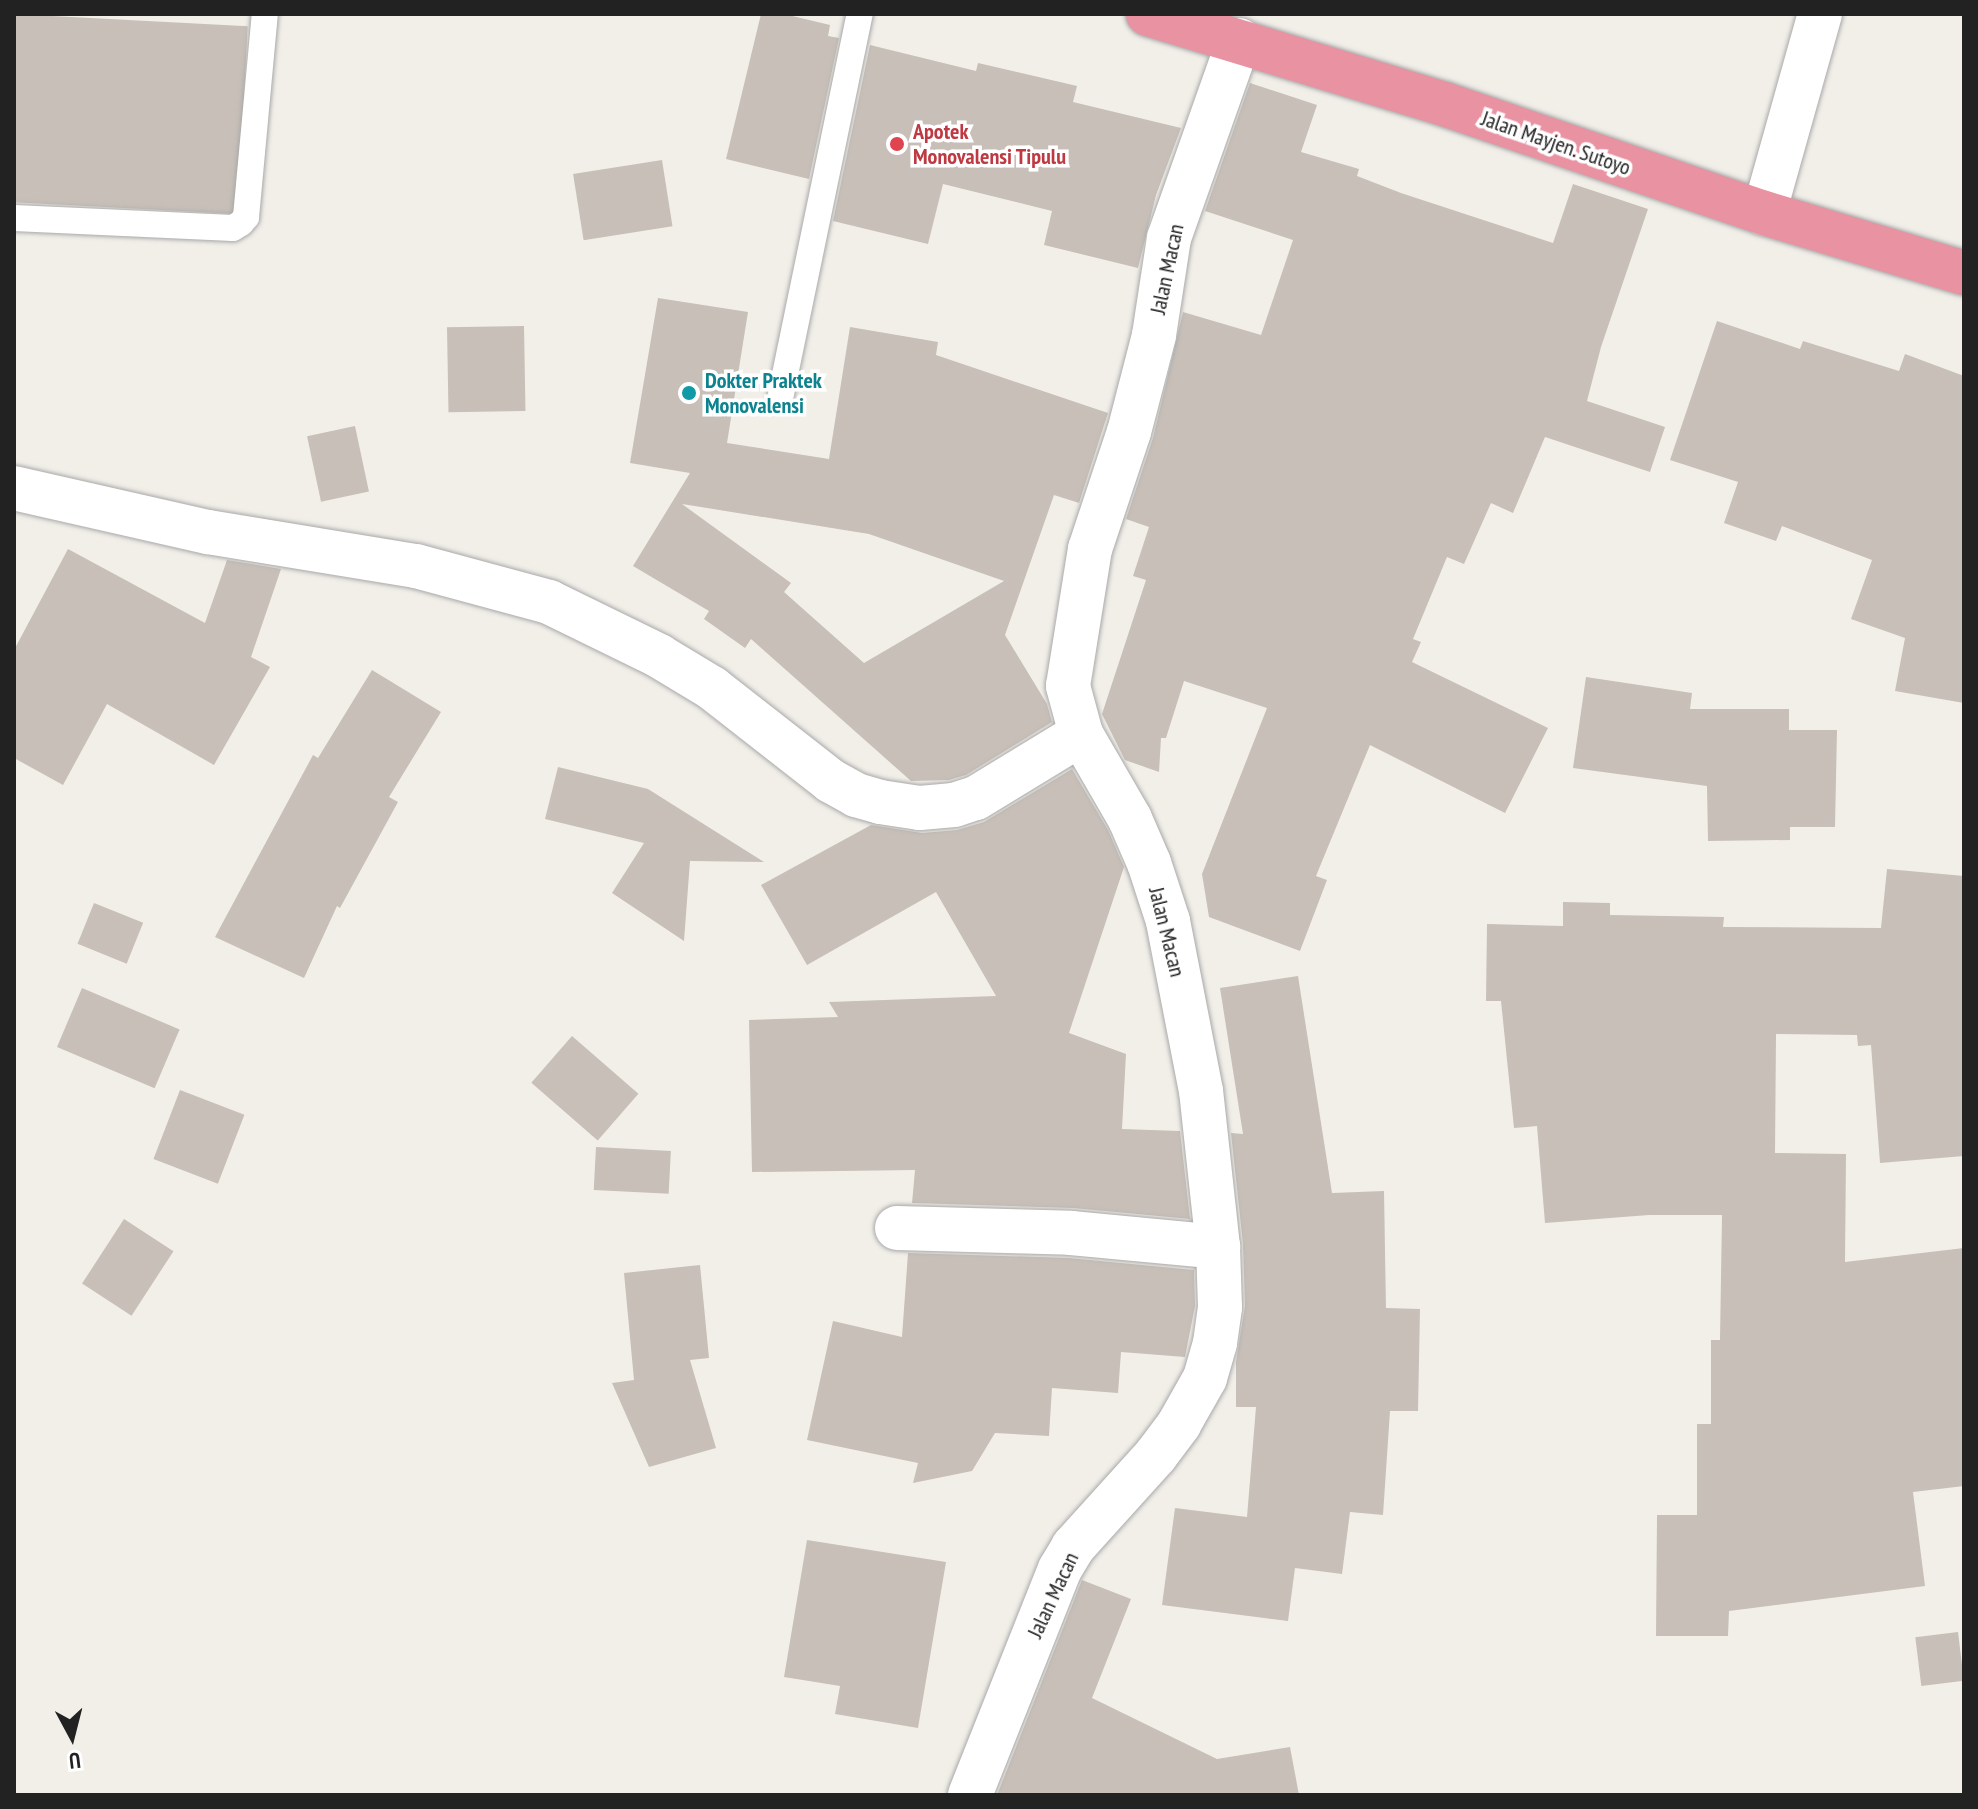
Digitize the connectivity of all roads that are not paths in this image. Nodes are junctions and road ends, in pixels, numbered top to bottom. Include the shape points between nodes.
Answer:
1 (265, 14) edge
2 (860, 14) edge
3 (1148, 14) edge
4 (1820, 14) edge
5 (1239, 40) junction
6 (1764, 213) junction
7 (14, 218) edge
8 (1964, 273) edge
9 (781, 394) dead end
10 (14, 488) edge
11 (1081, 734) junction
12 (897, 1228) dead end
13 (1218, 1247) junction
14 (970, 1795) edge

1 - 7 lane via 246,217 241,223 233,228
2 - 9 lane
3 - 5 highway, Jalan Mayjen. Sutoyo
4 - 6 street
5 - 6 highway, Jalan Mayjen. Sutoyo
5 - 11 street, Jalan Macan via 1169,238 1154,335 1090,549 1068,686
6 - 8 highway, Jalan Mayjen. Sutoyo
10 - 11 street via 208,532 416,566 549,602 699,680 831,781 880,802 920,808 976,798
11 - 13 street, Jalan Macan via 1130,819 1168,921 1201,1091
12 - 13 street via 1071,1233
13 - 14 street, Jalan Macan via 1220,1307 1205,1378 1156,1455 1100,1514 1060,1569

